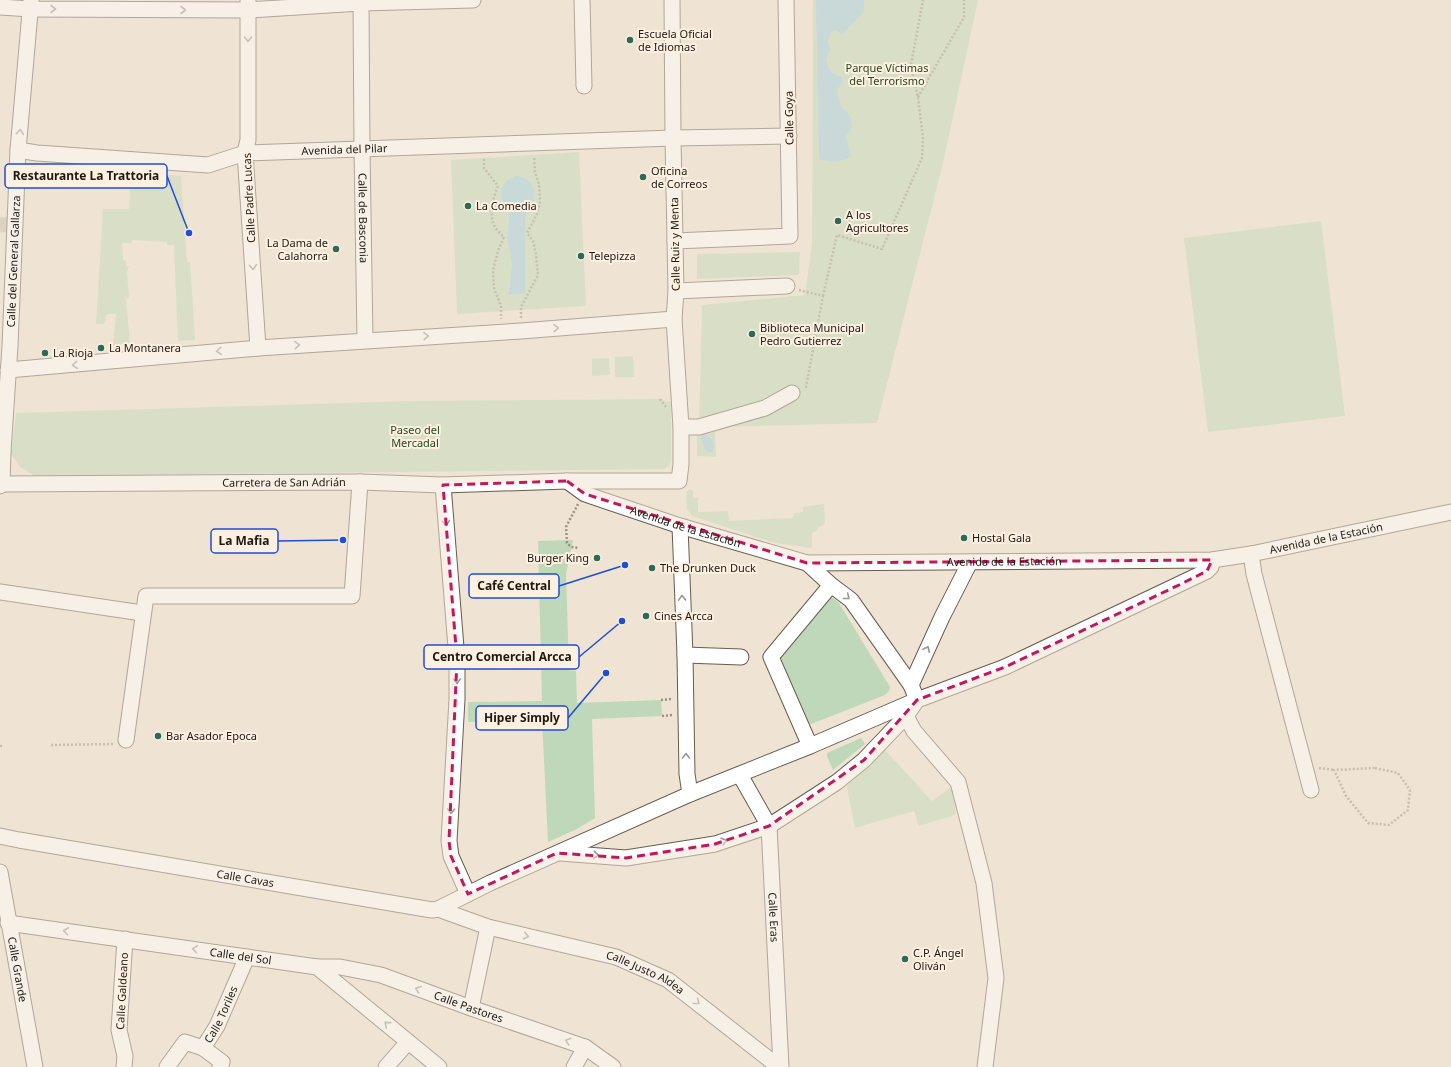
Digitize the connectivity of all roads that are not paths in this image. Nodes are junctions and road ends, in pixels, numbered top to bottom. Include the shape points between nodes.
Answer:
1 (473, 0) edge
2 (582, 0) edge
3 (672, 0) edge
4 (786, 0) edge
5 (361, 1) edge
6 (31, 5) edge
7 (248, 5) edge
8 (0, 7) edge
9 (584, 86) dead end
10 (789, 136) junction
11 (673, 138) junction
12 (362, 149) junction
13 (18, 150) junction
14 (246, 153) junction
15 (675, 241) junction
16 (787, 286) road end
17 (676, 291) junction
18 (674, 319) junction
19 (365, 340) junction
20 (5, 346) edge
21 (258, 348) junction
22 (8, 370) junction
23 (792, 393) road end
24 (681, 427) junction
25 (2, 450) edge
26 (567, 481) junction
27 (360, 482) junction
28 (1, 485) edge
29 (443, 485) junction
30 (1451, 512) edge
31 (680, 526) junction
32 (1251, 554) junction
33 (1212, 560) junction
34 (970, 562) junction
35 (807, 563) junction
36 (831, 585) junction
37 (0, 592) edge
38 (142, 613) junction
39 (684, 655) junction
40 (741, 657) dead end
41 (911, 685) junction
42 (917, 700) junction
43 (906, 716) junction
44 (126, 740) road end
45 (810, 746) junction
46 (740, 775) junction
47 (1311, 790) dead end
48 (690, 794) junction
49 (769, 826) junction
50 (0, 836) edge
51 (557, 853) junction
52 (0, 872) edge
53 (2, 894) edge
54 (468, 894) junction
55 (438, 909) junction
56 (8, 923) junction
57 (488, 927) junction
58 (125, 939) junction
59 (247, 957) junction
60 (317, 967) junction
61 (471, 1008) junction
62 (408, 1042) junction
63 (585, 1047) junction
64 (202, 1048) junction
65 (35, 1067) edge
66 (124, 1067) edge
67 (167, 1067) edge
68 (220, 1067) edge
69 (386, 1067) edge
70 (438, 1067) edge
71 (574, 1067) edge
72 (613, 1067) edge
73 (780, 1067) edge
74 (985, 1067) edge

1 - 5 street
2 - 9 street
3 - 11 street, Calle Ruiz y Menta
4 - 10 street, Calle Goya
5 - 7 street
5 - 12 street, Calle de Basconia
6 -> 7 street
6 - 8 street
13 -> 6 street, Calle del General Gallarza
7 -> 14 street, Calle Padre Lucas
10 - 11 street, Avenida del Pilar
10 - 15 street, Calle Goya via 790,236
11 - 12 street, Avenida del Pilar
11 - 15 street, Calle Ruiz y Menta
12 - 14 street, Avenida del Pilar
12 - 19 street, Calle de Basconia
13 - 14 street, Avenida del Pilar via 208,165
13 - 20 street, Calle del General Gallarza
14 -> 21 street, Calle Padre Lucas
15 - 17 street, Calle Ruiz y Menta
16 - 17 street
17 - 18 street, Calle Ruiz y Menta
19 -> 18 street
18 - 24 street, Calle Ruiz y Menta
21 -> 19 street
20 - 22 street, Calle del General Gallarza
21 -> 22 street
22 - 25 street, Calle del General Gallarza
23 - 24 street via 764,408 699,427
24 - 26 street, Carretera de San Adrián via 679,480
25 - 28 street, Calle del General Gallarza
26 - 29 street, Carretera de San Adrián
26 - 31 street, Avenida de la Estación via 585,494
27 - 28 street, Carretera de San Adrián
27 - 29 street, Carretera de San Adrián
27 - 38 street via 352,596 146,596
29 -> 54 street via 462,720 449,841 451,856
30 - 32 street, Avenida de la Estación
31 - 35 street, Avenida de la Estación
39 -> 31 street
32 - 33 street, Avenida de la Estación
32 - 47 street via 1254,574
33 - 34 street, Avenida de la Estación
33 - 42 street via 1207,571 1179,585 1005,667
34 - 35 street, Avenida de la Estación
41 -> 34 street
35 - 36 street
36 -> 41 street via 851,600
36 - 45 street via 771,657
37 - 38 street
38 - 44 street
39 - 40 street
48 -> 39 street via 687,774
41 - 42 street
42 - 43 street
42 - 45 street
43 - 49 street via 864,760 837,782
43 - 74 street via 914,731 958,782 984,883 996,978
45 - 46 street
46 - 48 street
46 - 49 street, Calle Eras
48 - 51 street
51 -> 49 street via 626,858 715,844
49 - 73 street, Calle Eras
50 - 55 street, Calle Cavas
51 - 54 street
52 - 53 street, Calle Grande
53 - 56 street, Calle Grande
54 - 55 street
55 - 57 street, Calle Cavas
58 -> 56 street, Calle del Sol
56 - 65 street, Calle Grande
57 - 61 street
57 -> 73 street, Calle Justo Aldea via 616,957 668,980
59 -> 58 street, Calle del Sol
58 - 66 street, Calle Galdeano via 119,1030 126,1056
59 - 60 street, Calle del Sol
59 - 64 street, Calle Toriles via 217,1026
61 -> 60 street, Calle Pastores via 381,975 340,967
62 -> 60 street
63 -> 61 street, Calle Pastores
62 - 69 street
62 - 70 street
63 - 71 street
63 - 72 street, Calle Pastores
64 - 67 street, Calle Toriles via 185,1042
64 - 68 street via 222,1062

